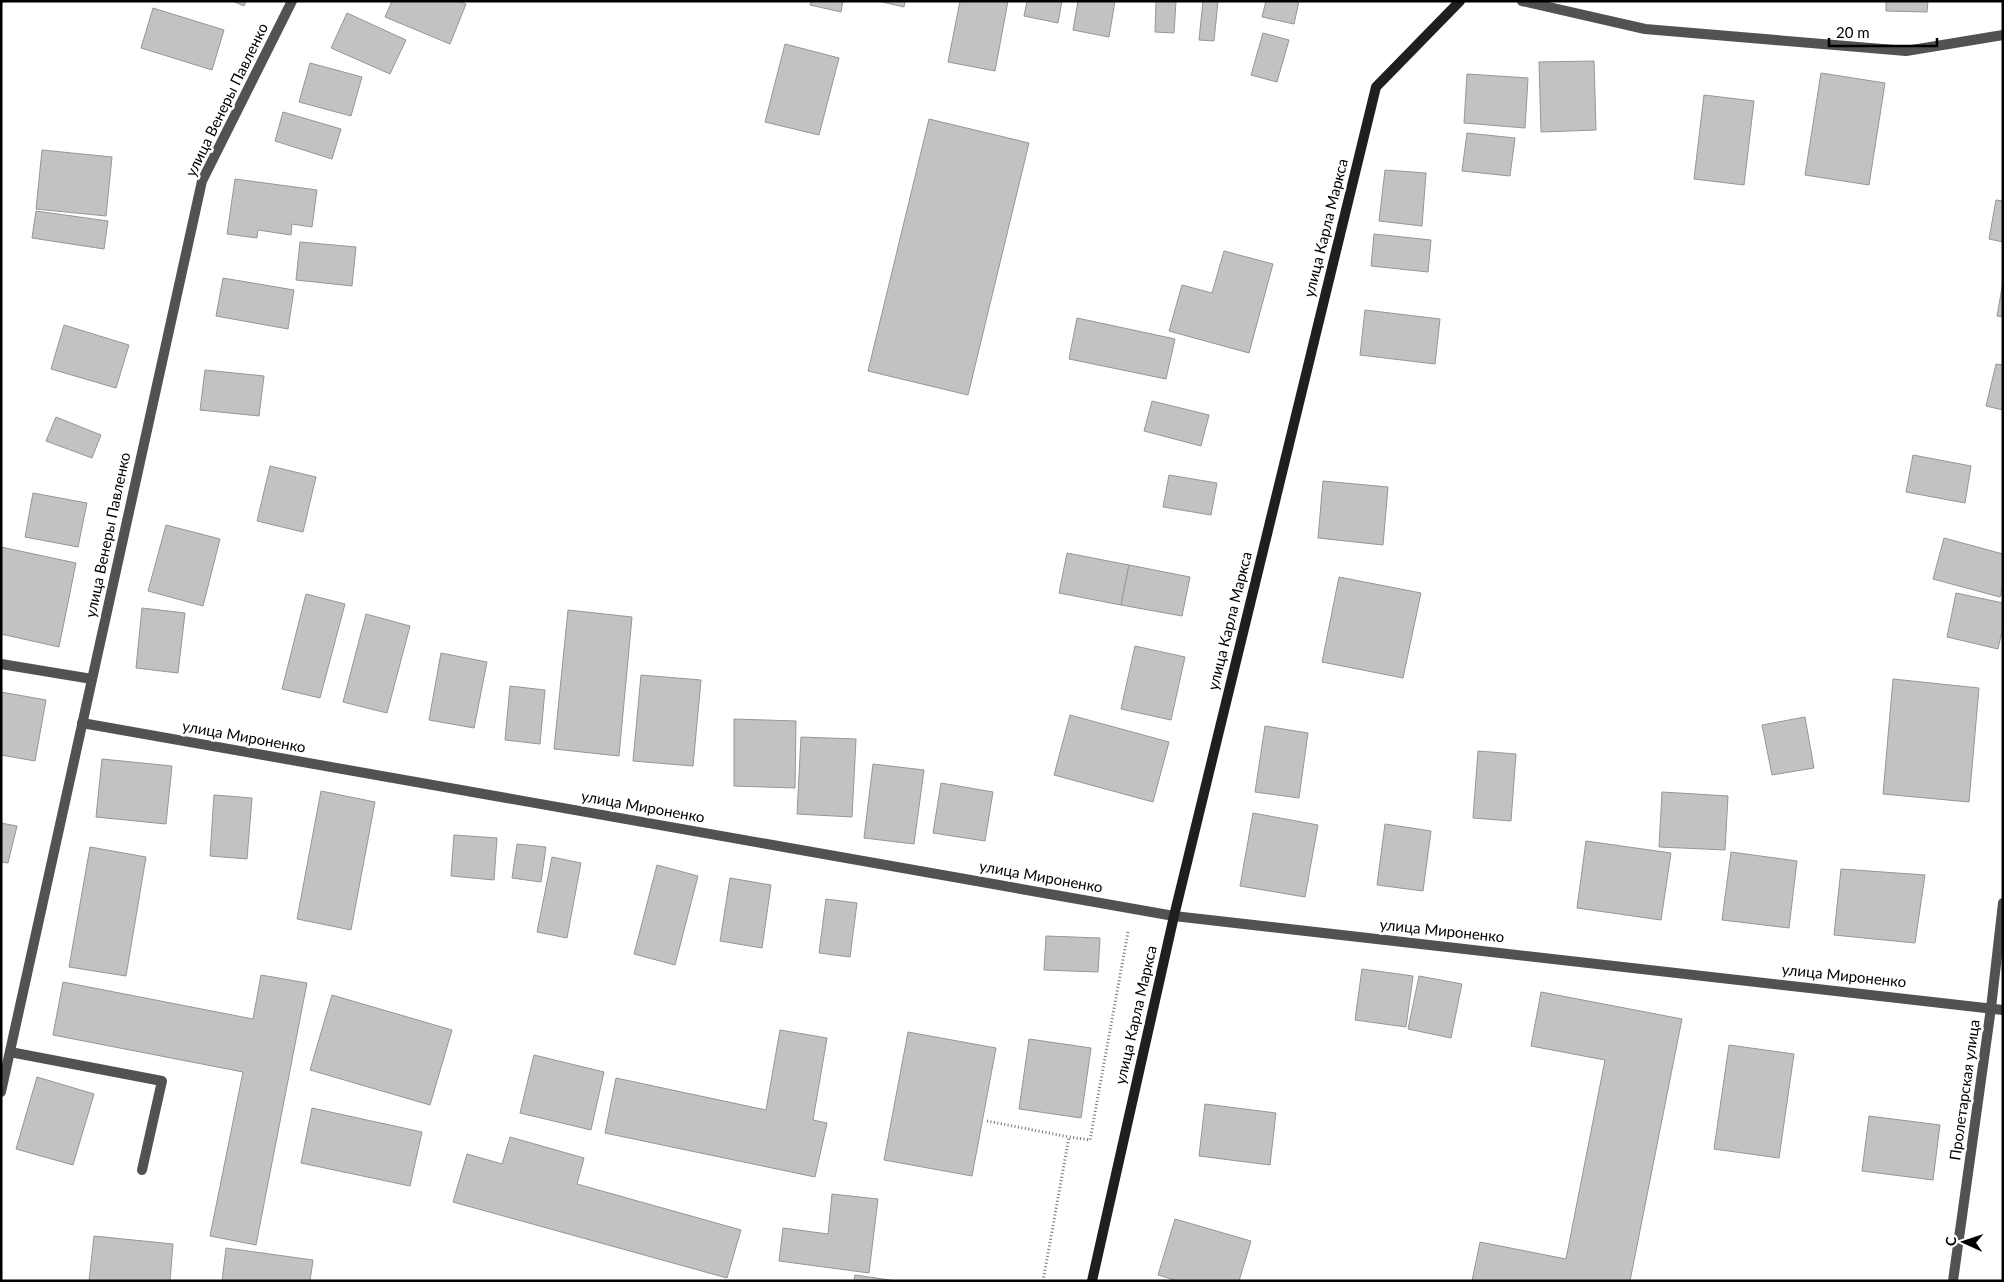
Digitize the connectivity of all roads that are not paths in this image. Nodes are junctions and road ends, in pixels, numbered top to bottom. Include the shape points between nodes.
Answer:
1 (292, 1) edge
2 (1460, 1) edge
3 (1522, 1) edge
4 (2003, 34) edge
5 (1, 664) edge
6 (92, 679) junction
7 (82, 723) junction
8 (2003, 903) edge
9 (1174, 916) junction
10 (1991, 1008) junction
11 (2003, 1010) edge
12 (10, 1052) junction
13 (1, 1092) edge
14 (142, 1170) dead end
15 (1092, 1281) edge
16 (1953, 1281) edge

1 - 6 street, улица Венеры Павленко via 202,181
2 - 9 main road, улица Карла Маркса via 1376,87
3 - 4 street via 1645,29 1906,51
5 - 6 street
6 - 7 street, улица Венеры Павленко
7 - 9 street, улица Мироненко
7 - 12 street, улица Венеры Павленко
8 - 10 street, Пролетарская улица
9 - 10 street, улица Мироненко
9 - 15 main road, улица Карла Маркса
10 - 11 street, улица Мироненко
10 - 16 street, Пролетарская улица
12 - 13 street, улица Венеры Павленко
12 - 14 street via 162,1081

